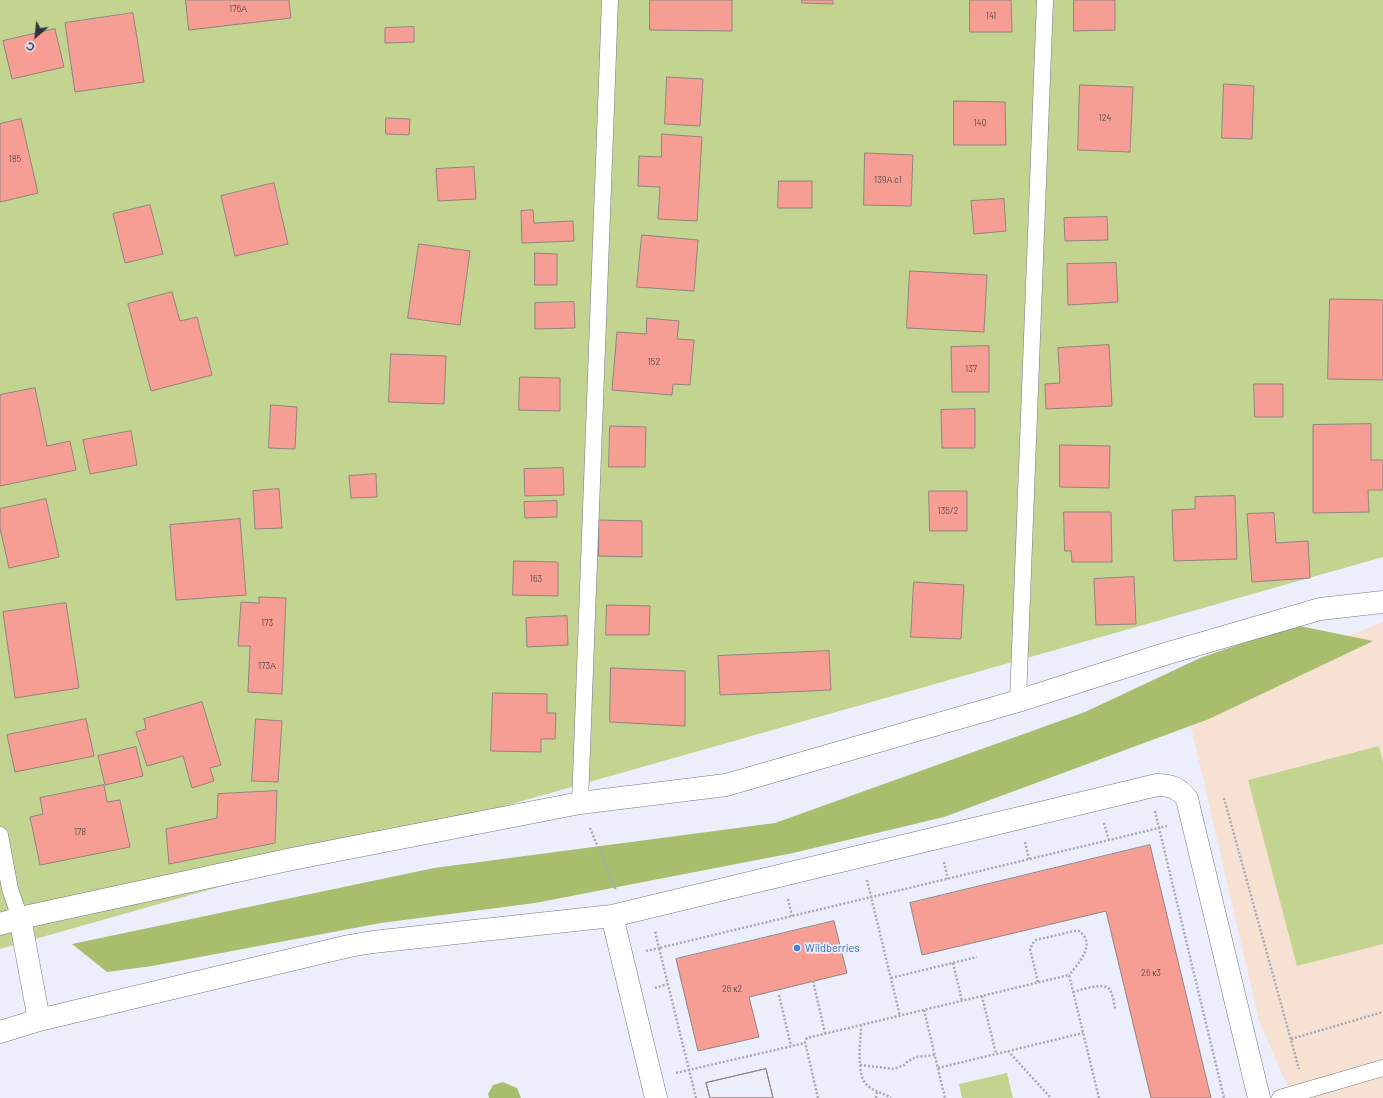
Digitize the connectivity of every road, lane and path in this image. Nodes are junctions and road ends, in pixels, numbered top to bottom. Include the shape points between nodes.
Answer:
1 (610, 0) edge
2 (1045, 0) edge
3 (1383, 602) edge
4 (1018, 701) junction
5 (1224, 798) dead end
6 (580, 803) junction
7 (0, 835) edge
8 (861, 856) junction
9 (871, 897) junction
10 (650, 907) junction
11 (619, 914) junction
12 (10, 921) edge
13 (660, 948) junction
14 (622, 957) junction
15 (977, 958) dead end
16 (953, 964) junction
17 (1069, 975) junction
18 (891, 978) junction
19 (813, 982) dead end
20 (1038, 982) junction
21 (1073, 992) junction
22 (779, 996) dead end
23 (982, 996) junction
24 (962, 1001) junction
25 (1115, 1009) dead end
26 (924, 1010) junction
27 (1383, 1012) edge
28 (900, 1016) junction
29 (40, 1020) junction
30 (861, 1025) junction
31 (0, 1032) edge
32 (825, 1033) junction
33 (1083, 1033) junction
34 (1291, 1039) junction
35 (805, 1042) junction
36 (791, 1046) junction
37 (1008, 1051) junction
38 (996, 1054) junction
39 (935, 1055) junction
40 (860, 1065) junction
41 (702, 1067) dead end
42 (938, 1068) junction
43 (1383, 1068) edge
44 (1305, 1090) junction
45 (877, 1092) junction
46 (1325, 1092) edge
47 (656, 1098) edge
48 (696, 1098) edge
49 (818, 1098) edge
50 (876, 1098) edge
51 (891, 1098) edge
52 (945, 1098) edge
53 (1050, 1098) edge
54 (1099, 1098) edge
55 (1224, 1098) edge
56 (1259, 1098) edge
57 (1280, 1098) edge

1 - 6 lane
2 - 4 lane
3 - 4 street via 1320,609 1165,654
4 - 6 street via 726,785
5 - 34 path
6 - 11 path
6 - 12 street via 292,859
7 - 12 lane via 10,889
8 - 9 path
8 - 10 street
8 - 56 street via 1157,785 1177,788 1187,799
9 - 13 path
9 - 18 path
9 - 55 path via 1159,828
10 - 11 street
10 - 13 path
11 - 14 street
11 - 29 street via 349,946
12 - 29 street
13 - 14 path
13 - 48 path
14 - 47 street
15 - 16 path
16 - 18 path
16 - 24 path
17 - 20 path
17 - 20 path via 1086,951 1084,937 1079,931 1036,940 1033,943 1030,949
17 - 21 path
18 - 28 path
19 - 32 path
20 - 23 path
21 - 25 path via 1105,985 1110,990
21 - 33 path
22 - 36 path
23 - 24 path
23 - 38 path
24 - 26 path
26 - 28 path
26 - 39 path
27 - 34 path
28 - 30 path
29 - 31 street
30 - 32 path
30 - 40 path
32 - 35 path via 807,1038
33 - 37 path
33 - 54 path
34 - 44 path
35 - 36 path
35 - 49 path
36 - 41 path
37 - 38 path
37 - 53 path
38 - 42 path
39 - 40 path via 916,1057 904,1066 894,1069
39 - 42 path
40 - 45 path via 865,1083
42 - 52 path
43 - 46 lane
44 - 46 lane
44 - 57 lane
45 - 50 path
45 - 51 path

